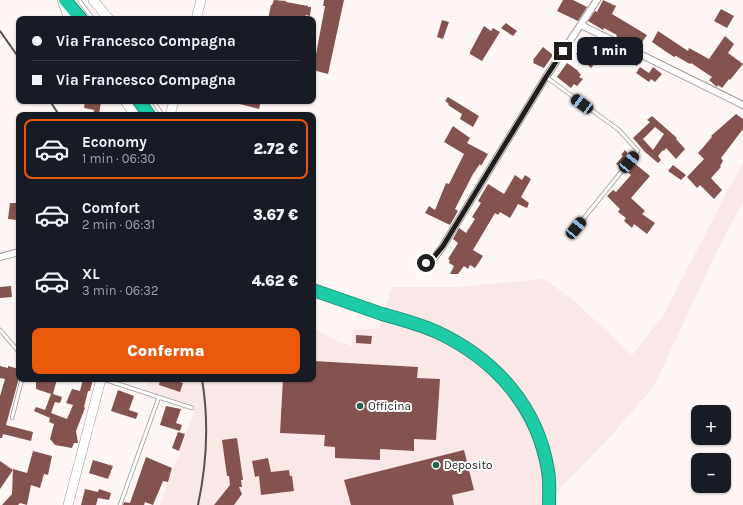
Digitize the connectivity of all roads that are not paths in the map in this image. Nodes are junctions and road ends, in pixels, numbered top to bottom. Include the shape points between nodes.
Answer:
1 (63, 0) edge
2 (79, 0) edge
3 (92, 0) edge
4 (201, 0) edge
5 (597, 0) edge
6 (68, 16) edge
7 (78, 16) edge
8 (91, 16) edge
9 (106, 16) edge
10 (197, 16) edge
11 (581, 25) junction
12 (546, 77) junction
13 (743, 105) edge
14 (576, 228) dead end
15 (16, 253) edge
16 (0, 258) edge
17 (426, 263) dead end
18 (316, 291) edge
19 (0, 330) edge
20 (16, 349) edge
21 (21, 382) edge
22 (100, 382) edge
23 (111, 382) edge
24 (159, 397) junction
25 (192, 408) dead end
26 (12, 418) dead end
27 (68, 505) edge
28 (120, 505) edge
29 (549, 505) edge

1 - 6 main road
1 - 7 highway
2 - 8 lane
3 - 9 main road
4 - 10 main road
5 - 11 street
11 - 12 street
11 - 13 street
12 - 14 lane via 618,130 638,151
12 - 17 street via 443,246
15 - 16 street
18 - 29 highway, bridge via 437,332 480,356 513,388 535,425 548,472
19 - 20 lane
21 - 26 lane
22 - 27 main road
23 - 24 lane
24 - 25 lane
24 - 28 lane

